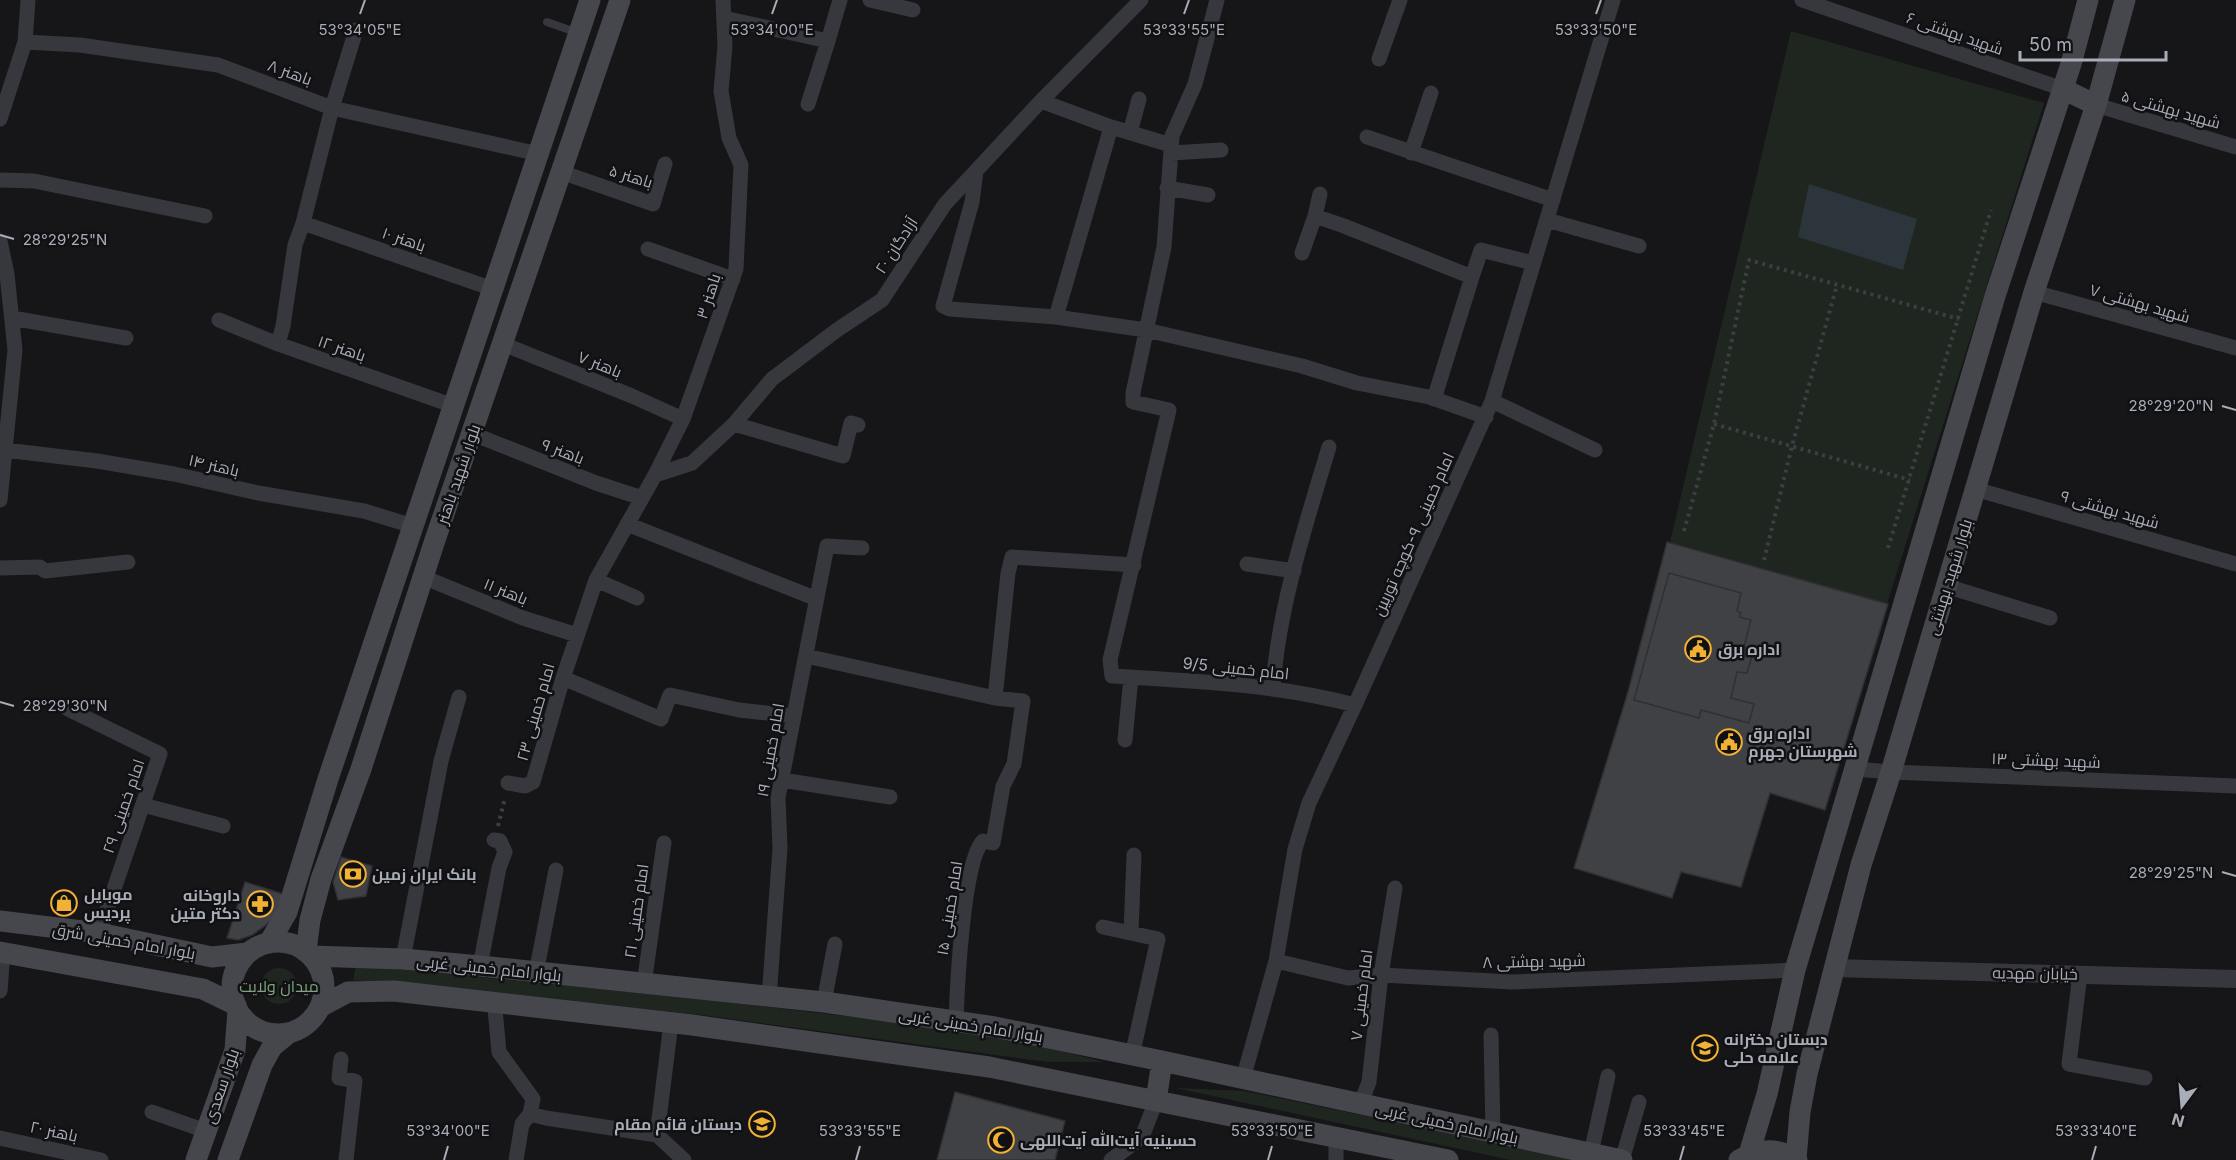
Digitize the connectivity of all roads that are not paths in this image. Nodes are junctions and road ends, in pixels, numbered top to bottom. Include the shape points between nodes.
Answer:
1 (27, 0) edge
2 (590, 0) edge
3 (620, 0) edge
4 (723, 0) edge
5 (840, 0) edge
6 (870, 0) edge
7 (1141, 0) edge
8 (1217, 0) edge
9 (1400, 0) edge
10 (1613, 0) edge
11 (1802, 0) edge
12 (2088, 0) edge
13 (2125, 0) edge
14 (913, 10) dead end
15 (724, 18) junction
16 (548, 22) dead end
17 (356, 30) dead end
18 (579, 34) junction
19 (828, 41) junction
20 (25, 42) junction
21 (1379, 59) dead end
22 (5, 85) edge
23 (2063, 88) junction
24 (1431, 93) dead end
25 (1139, 99) dead end
26 (1041, 101) junction
27 (808, 104) dead end
28 (2096, 105) junction
29 (332, 108) junction
30 (0, 119) edge
31 (1111, 127) junction
32 (1130, 133) junction
33 (1367, 137) dead end
34 (2236, 147) edge
35 (1171, 149) junction
36 (1221, 150) dead end
37 (1411, 153) junction
38 (539, 154) junction
39 (664, 164) dead end
40 (563, 168) junction
41 (976, 171) junction
42 (0, 180) edge
43 (1167, 188) junction
44 (1320, 194) dead end
45 (1208, 195) dead end
46 (1553, 200) junction
47 (205, 216) dead end
48 (1315, 216) junction
49 (1546, 220) junction
50 (303, 223) junction
51 (1639, 246) dead end
52 (1, 249) edge
53 (648, 249) dead end
54 (1302, 253) dead end
55 (1533, 263) junction
56 (1472, 277) junction
57 (733, 279) junction
58 (493, 289) junction
59 (2034, 292) junction
60 (1056, 317) junction
61 (12, 318) junction
62 (219, 320) dead end
63 (1146, 330) junction
64 (126, 338) dead end
65 (278, 344) junction
66 (503, 344) junction
67 (2236, 348) edge
68 (1434, 399) junction
69 (1492, 401) junction
70 (454, 406) junction
71 (1486, 417) junction
72 (683, 419) junction
73 (734, 424) junction
74 (858, 425) dead end
75 (472, 434) junction
76 (1329, 447) dead end
77 (5, 450) junction
78 (1595, 450) dead end
79 (655, 475) junction
80 (1, 483) edge
81 (1975, 489) junction
82 (642, 498) junction
83 (0, 500) edge
84 (1437, 523) junction
85 (627, 524) junction
86 (413, 526) junction
87 (862, 548) dead end
88 (128, 562) dead end
89 (1247, 564) dead end
90 (2236, 564) edge
91 (1134, 566) junction
92 (0, 568) edge
93 (1294, 572) junction
94 (423, 577) junction
95 (596, 580) junction
96 (1946, 586) junction
97 (637, 598) dead end
98 (817, 599) junction
99 (2050, 618) dead end
100 (577, 635) junction
101 (806, 656) junction
102 (1131, 677) junction
103 (563, 678) junction
104 (1273, 688) junction
105 (459, 697) dead end
106 (995, 698) junction
107 (1355, 705) junction
108 (68, 709) dead end
109 (794, 716) junction
110 (1125, 740) dead end
111 (1855, 769) junction
112 (1891, 772) junction
113 (782, 780) junction
114 (508, 783) road end
115 (2236, 786) edge
116 (890, 797) dead end
117 (1309, 803) junction
118 (143, 805) junction
119 (223, 826) dead end
120 (494, 840) road end
121 (664, 843) dead end
122 (1134, 855) dead end
123 (555, 870) dead end
124 (1395, 888) dead end
125 (0, 921) edge
126 (1103, 927) dead end
127 (99, 933) junction
128 (1131, 933) junction
129 (269, 943) junction
130 (835, 944) dead end
131 (1, 952) edge
132 (248, 953) junction
133 (309, 954) junction
134 (403, 959) junction
135 (1276, 961) junction
136 (480, 966) junction
137 (1833, 968) junction
138 (1795, 970) junction
139 (536, 973) junction
140 (2080, 974) junction
141 (1381, 975) junction
142 (2236, 979) edge
143 (644, 984) junction
144 (0, 991) edge
145 (769, 998) junction
146 (824, 1002) junction
147 (496, 1003) junction
148 (320, 1007) junction
149 (237, 1008) junction
150 (956, 1022) junction
151 (671, 1023) junction
152 (289, 1033) junction
153 (1491, 1035) dead end
154 (1132, 1056) junction
155 (341, 1059) dead end
156 (1162, 1061) junction
157 (1608, 1076) dead end
158 (2145, 1078) dead end
159 (1243, 1079) junction
160 (1156, 1101) junction
161 (1639, 1102) dead end
162 (1360, 1105) junction
163 (152, 1112) dead end
164 (530, 1114) junction
165 (206, 1131) junction
166 (1493, 1133) junction
167 (657, 1135) junction
168 (0, 1138) edge
169 (1336, 1138) junction
170 (1591, 1154) junction
171 (1744, 1157) edge
172 (230, 1159) edge
173 (1796, 1159) edge
174 (101, 1160) edge
175 (196, 1160) edge
176 (346, 1160) edge
177 (516, 1160) edge
178 (684, 1160) edge
179 (1111, 1160) edge
180 (1336, 1160) edge
181 (1448, 1160) edge
182 (1622, 1160) edge

1 - 20 street
2 - 18 main road, بلوار شهید باهنر
3 - 40 main road, بلوار شهید باهنر
4 - 15 street, باهنر ۳
5 - 19 street
6 - 14 street
7 - 26 street, آزادگان ۲۰
8 - 35 street via 1195,84 1172,136
9 - 21 street
10 - 46 street, امام خمینی ۹-کوچه توربین
11 - 23 street, شهید بهشتی ۶
12 - 23 main road
13 - 28 main road, بلوار شهید بهشتی
15 - 19 street
15 - 57 street, باهنر ۳ via 721,91 729,138 741,165
16 - 18 lane
17 - 29 street
18 - 38 main road, بلوار شهید باهنر
19 - 27 street
20 - 22 street
20 - 29 street, باهنر ۸ via 80,45 218,65
22 - 30 street
23 - 28 main road
23 - 111 main road via 1992,307
24 - 37 street
25 - 32 street
26 - 31 street
26 - 41 street, آزادگان ۲۰
28 - 34 street, شهید بهشتی ۵
28 - 59 main road, بلوار شهید بهشتی
29 - 38 street, باهنر ۸
29 - 50 street
31 - 32 street
31 - 60 street
32 - 35 street
33 - 37 street
35 - 36 street
35 - 43 street
37 - 46 street
38 - 40 main road
38 - 58 main road, بلوار شهید باهنر
39 - 40 street, باهنر ۵ via 653,204
40 - 66 main road, بلوار شهید باهنر
41 - 60 street via 972,202 943,306
41 - 73 street, آزادگان ۲۰ via 945,204 882,300 772,379
42 - 47 street via 34,181
43 - 45 street
43 - 63 street via 1164,247
44 - 48 street
46 - 49 street, امام خمینی ۹-کوچه توربین
48 - 54 street
48 - 56 street
49 - 51 street
49 - 55 street, امام خمینی ۹-کوچه توربین
50 - 58 street, باهنر ۱۰
50 - 65 street via 295,245
52 - 61 street
53 - 57 street
55 - 56 street via 1481,250
55 - 69 street, امام خمینی ۹-کوچه توربین
56 - 68 street
57 - 72 street, باهنر ۳
58 - 70 main road, بلوار شهید باهنر
59 - 67 street, شهید بهشتی ۷
59 - 81 main road, بلوار شهید بهشتی
60 - 63 street
61 - 64 street
61 - 77 street via 15,350
62 - 65 street, باهنر ۱۲
63 - 68 street
63 - 91 street via 1133,402 1169,410
65 - 70 street, باهنر ۱۲
66 - 72 street, باهنر ۷
66 - 75 main road, بلوار شهید باهنر
68 - 71 street
69 - 71 street, امام خمینی ۹-کوچه توربین
69 - 78 street
70 - 86 main road, بلوار شهید باهنر
71 - 84 street, امام خمینی ۹-کوچه توربین
72 - 79 street, باهنر ۳
73 - 74 street via 843,456 851,423
73 - 79 street, آزادگان ۲۰ via 692,463
75 - 82 street, باهنر ۹
75 - 94 main road, بلوار شهید باهنر
76 - 93 street
77 - 80 street
77 - 86 street, باهنر ۱۴ via 174,474 364,511
79 - 82 street, باهنر ۳
80 - 83 street
81 - 90 street, شهید بهشتی ۹
81 - 96 main road, بلوار شهید بهشتی
82 - 85 street, باهنر ۳
84 - 107 street, امام خمینی ۹-کوچه توربین
84 - 117 street via 1301,808
85 - 95 street, باهنر ۳
85 - 98 street
86 - 129 main road, بلوار شهید باهنر via 287,912
87 - 98 street, امام خمینی ۱۹ via 827,546
88 - 92 street via 45,571 40,567
89 - 93 street
91 - 102 street, امام خمینی 9/5 via 1110,660 1112,676
91 - 106 street via 1012,557
93 - 104 street via 1274,664
94 - 100 street, باهنر ۱۱ via 523,618
94 - 133 main road, بلوار شهید باهنر via 321,879 310,920
95 - 97 street
95 - 100 street, امام خمینی ۲۳
96 - 99 street
96 - 112 main road, بلوار شهید بهشتی
98 - 101 street, امام خمینی ۱۹
100 - 103 street, امام خمینی ۲۳
101 - 106 street
101 - 109 street, امام خمینی ۱۹
102 - 104 street, امام خمینی 9/5
102 - 110 street
103 - 109 street via 661,719 669,695 739,710
103 - 114 street, امام خمینی ۲۳ via 533,782 525,786
104 - 107 street, امام خمینی 9/5
105 - 134 street via 441,761
106 - 150 street, امام خمینی ۱۵ via 1023,701 1014,764 1003,786 993,843 983,841 978,846 974,863 959,949
107 - 117 street, امام خمینی ۹-کوچه توربین
108 - 118 street, امام خمینی ۲۹ via 160,754
109 - 113 street, امام خمینی ۱۹
111 - 112 street, شهید بهشتی ۱۳
111 - 138 main road
112 - 115 street, شهید بهشتی ۱۳
112 - 137 main road, بلوار شهید بهشتی
113 - 116 street
113 - 145 street, امام خمینی ۱۹
117 - 135 street, امام خمینی ۹-کوچه توربین via 1295,849
118 - 119 street
118 - 127 street, امام خمینی ۲۹
120 - 136 street via 500,841 505,852
121 - 143 street, امام خمینی ۲۱
122 - 128 street
123 - 139 street
124 - 141 street, امام خمینی ۷
125 - 127 main road, بلوار امام خمینی شرق
126 - 128 street
127 - 132 main road, بلوار امام خمینی شرق via 212,957
128 - 154 street via 1158,939
129 - 132 main road
129 - 133 main road via 294,944
130 - 146 street
131 - 144 street
131 - 149 main road, بلوار امام خمینی شرق via 203,989
132 - 149 main road via 232,979
133 - 134 main road, بلوار امام خمینی غربی
133 - 148 main road via 323,979
134 - 136 main road, بلوار امام خمینی غربی
135 - 141 street, شهید بهشتی ۸ via 1348,978
135 - 159 street, امام خمینی ۹-کوچه توربین
136 - 139 main road, بلوار امام خمینی غربی
137 - 140 street, خیابان مهدیه
137 - 173 main road, بلوار شهید بهشتی via 1802,1103
138 - 141 street, شهید بهشتی ۸ via 1512,982
138 - 171 main road via 1767,1094
139 - 143 main road, بلوار امام خمینی غربی
140 - 142 street, خیابان مهدیه
140 - 158 street via 2069,1064
141 - 162 street, امام خمینی ۷ via 1369,1082
143 - 145 main road, بلوار امام خمینی غربی
145 - 146 main road, بلوار امام خمینی غربی
146 - 150 main road, بلوار امام خمینی غربی
147 - 148 main road, بلوار امام خمینی غربی via 394,991 348,992
147 - 151 main road, بلوار امام خمینی غربی
147 - 164 street via 499,1052 533,1099
148 - 152 main road via 313,1019
149 - 152 main road via 247,1022 261,1031
149 - 165 main road, بلوار سعدی via 235,1050
150 - 154 main road, بلوار امام خمینی غربی
151 - 160 main road, بلوار امام خمینی غربی via 989,1067
151 - 167 street
152 - 172 main road, بلوار سعدی via 272,1047 262,1065
153 - 166 street
154 - 156 main road, بلوار امام خمینی غربی
155 - 176 street via 339,1078 355,1081
156 - 159 main road, بلوار امام خمینی غربی
156 - 160 main road
157 - 170 street
159 - 162 main road, بلوار امام خمینی غربی
160 - 169 main road, بلوار امام خمینی غربی
160 - 179 street via 1142,1137
161 - 182 street
162 - 166 main road, بلوار امام خمینی غربی
163 - 165 street
164 - 167 street
164 - 177 street via 522,1124
165 - 175 main road, بلوار سعدی
166 - 170 main road, بلوار امام خمینی غربی
167 - 178 street
168 - 174 street, باهنر ۲۰
169 - 180 street
169 - 181 main road, بلوار امام خمینی غربی
170 - 182 main road, بلوار امام خمینی غربی
171 - 173 main road via 1768,1149

